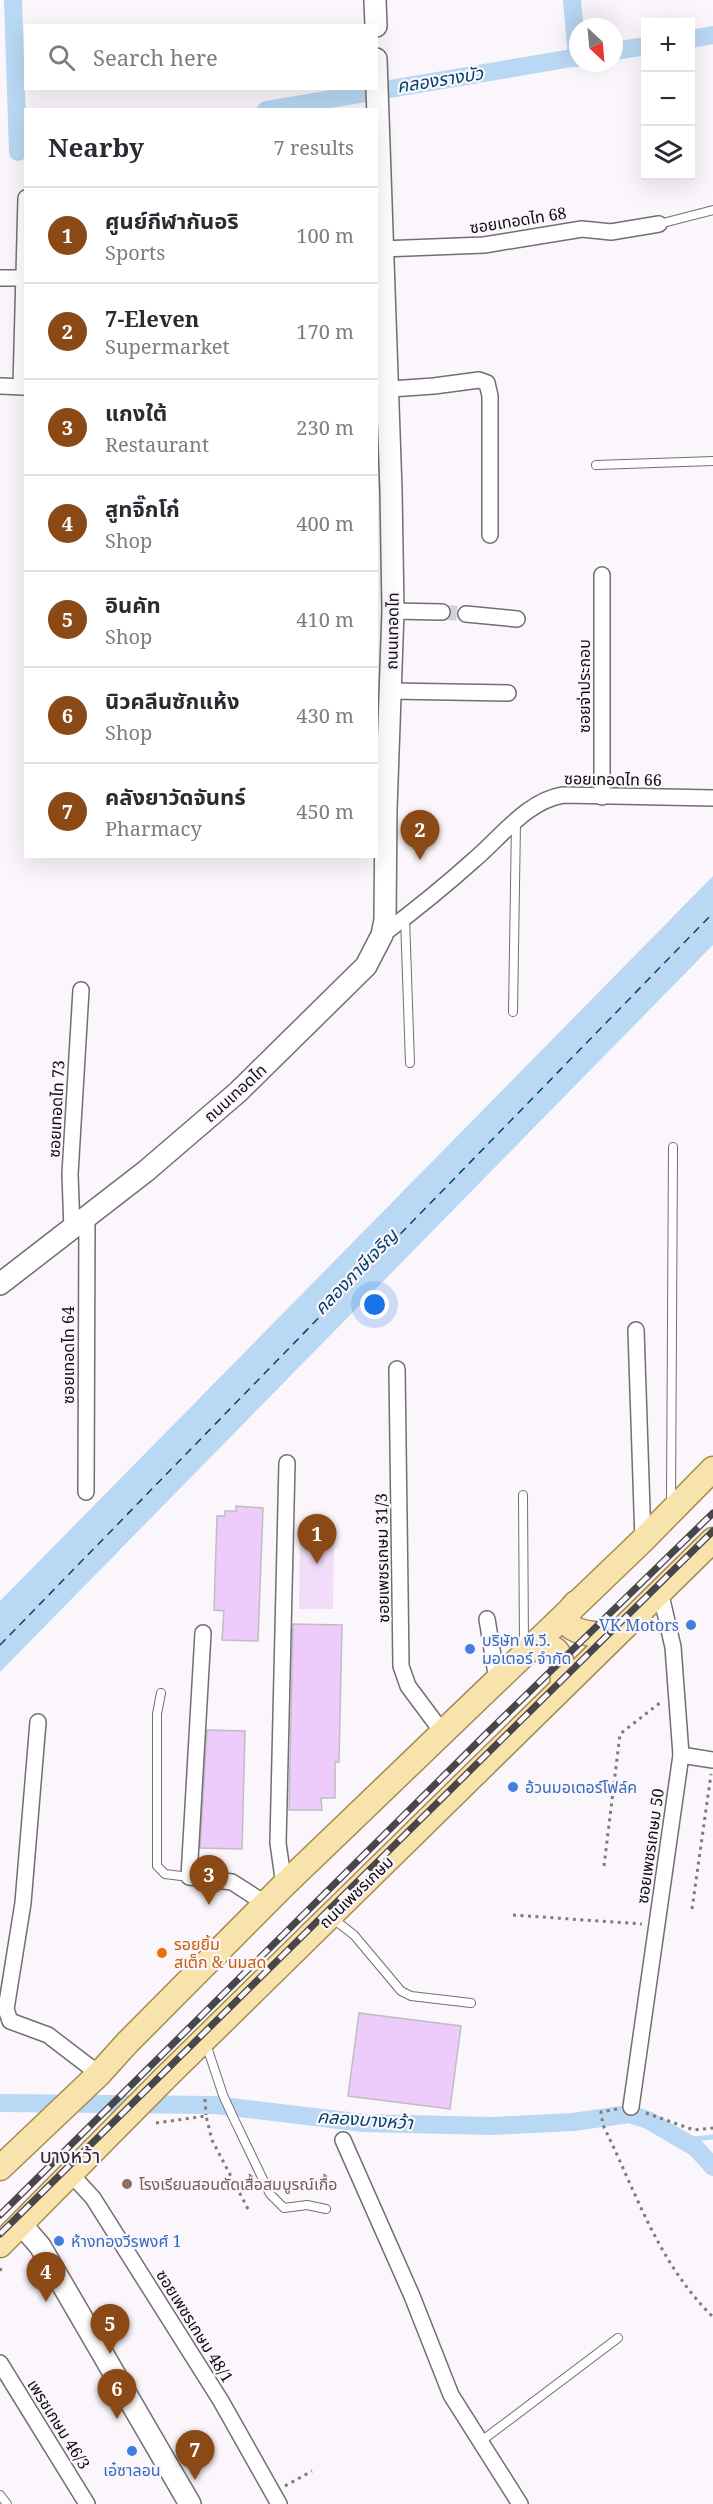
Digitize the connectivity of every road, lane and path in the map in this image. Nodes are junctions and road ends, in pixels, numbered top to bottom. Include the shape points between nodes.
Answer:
1 (375, 0) edge
2 (376, 24) edge
3 (377, 90) edge
4 (377, 108) edge
5 (378, 133) edge
6 (713, 210) edge
7 (659, 224) joint
8 (24, 238) edge
9 (382, 249) junction
10 (0, 278) edge
11 (22, 278) junction
12 (0, 386) edge
13 (23, 387) edge
14 (381, 389) edge
15 (713, 461) edge
16 (596, 465) dead end
17 (490, 535) dead end
18 (602, 575) dead end
19 (393, 611) junction
20 (442, 612) tunnel mouth
21 (466, 614) tunnel mouth
22 (517, 619) dead end
23 (391, 691) junction
24 (508, 693) dead end
25 (383, 717) edge
26 (602, 797) junction
27 (713, 798) edge
28 (516, 822) junction
29 (405, 918) junction
30 (382, 935) junction
31 (81, 990) dead end
32 (513, 1012) dead end
33 (410, 1063) dead end
34 (673, 1147) dead end
35 (79, 1224) junction
36 (0, 1284) edge
37 (636, 1330) dead end
38 (397, 1370) dead end
39 (287, 1462) dead end
40 (713, 1469) edge
41 (86, 1492) dead end
42 (523, 1495) dead end
43 (671, 1511) junction
44 (643, 1540) junction
45 (708, 1549) edge
46 (660, 1591) junction
47 (577, 1602) junction
48 (487, 1619) dead end
49 (203, 1633) dead end
50 (614, 1635) junction
51 (528, 1649) junction
52 (497, 1680) junction
53 (563, 1686) junction
54 (678, 1689) junction
55 (161, 1693) dead end
56 (38, 1722) dead end
57 (443, 1733) junction
58 (681, 1755) junction
59 (713, 1760) edge
60 (604, 1866) dead end
61 (189, 1877) junction
62 (284, 1885) junction
63 (266, 1904) junction
64 (692, 1909) dead end
65 (513, 1915) dead end
66 (330, 1917) junction
67 (656, 1924) junction
68 (471, 2003) dead end
69 (205, 2040) junction
70 (99, 2074) junction
71 (205, 2099) dead end
72 (632, 2107) joint
73 (601, 2112) dead end
74 (206, 2116) junction
75 (156, 2123) dead end
76 (713, 2128) edge
77 (344, 2140) dead end
78 (0, 2168) edge
79 (71, 2174) junction
80 (248, 2209) dead end
81 (326, 2209) dead end
82 (21, 2224) junction
83 (0, 2245) edge
84 (713, 2317) edge
85 (618, 2338) dead end
86 (0, 2363) edge
87 (480, 2442) junction
88 (312, 2471) dead end
89 (0, 2495) edge
90 (276, 2498) edge
91 (7, 2504) edge
92 (87, 2504) edge
93 (190, 2504) edge
94 (520, 2504) edge

1 - 2 main road
3 - 4 main road, ถนนเทอดไท
5 - 9 main road, ถนนเทอดไท
6 - 7 lane
7 - 9 street, ซอยเทอดไท 68 via 632,231 582,229 484,245
8 - 11 street
9 - 14 main road, ถนนเทอดไท
10 - 11 street
11 - 13 street
12 - 13 street
14 - 17 street via 479,380 487,383
14 - 19 main road, ถนนเทอดไท via 391,491
15 - 16 lane
18 - 26 street, ซอยจ่าประกอบ
19 - 20 street
19 - 23 main road, ถนนเทอดไท
21 - 22 street
23 - 24 street
23 - 25 main road, ถนนเทอดไท
25 - 30 main road, ถนนเทอดไท
26 - 27 street, ซอยเทอดไท 66
26 - 28 street, ซอยเทอดไท 66 via 549,797
28 - 29 street, ซอยเทอดไท 66
28 - 32 lane
29 - 30 street, ซอยเทอดไท 66
29 - 33 lane
30 - 35 main road, ถนนเทอดไท via 366,966 300,1033 200,1125
31 - 35 street, ซอยเทอดไท 73 via 70,1174
34 - 43 lane
35 - 36 main road, ถนนเทอดไท
35 - 41 street, ซอยเทอดไท 64
37 - 44 street
38 - 57 street, ซอยเพชรเกษม 31/3 via 401,1666 408,1686
39 - 62 street via 278,1844
40 - 43 main road
42 - 51 lane
43 - 44 main road
44 - 47 main road
45 - 46 main road, ถนนเพชรเกษม
46 - 50 main road, ถนนเพชรเกษม
46 - 54 street, ซอยเพชรเกษม 50 via 674,1647
47 - 50 main road via 569,1610 571,1626 589,1635
47 - 51 main road
48 - 52 street
49 - 61 street
50 - 53 main road, ถนนเพชรเกษม
51 - 52 main road
51 - 53 main road via 550,1646 559,1653
52 - 57 main road
53 - 66 main road, ถนนเพชรเกษม
54 - 58 street, ซอยเพชรเกษม 50
54 - 60 path via 620,1734
55 - 61 lane via 157,1866 165,1874
56 - 70 street via 23,1903 6,2009 10,2020 48,2035
57 - 62 main road
58 - 59 street
58 - 67 street, ซอยเพชรเกษม 50
59 - 64 path
61 - 63 street via 232,1882
62 - 63 main road
63 - 70 main road
65 - 67 path
66 - 68 lane via 354,1935 401,1991 411,1996
66 - 69 main road, ถนนเพชรเกษม
67 - 72 street, ซอยเพชรเกษม 50
69 - 79 main road, ถนนเพชรเกษม
69 - 81 lane via 223,2095 270,2194 284,2208 307,2205
70 - 78 main road
71 - 74 path
72 - 76 path via 694,2130
73 - 84 path via 603,2125 656,2241 686,2288
74 - 75 path
74 - 80 path via 212,2140
77 - 87 street via 450,2394
79 - 82 main road, ถนนเพชรเกษม
79 - 90 street, ซอยเพชรเกษม 48/1 via 93,2198 185,2343
82 - 83 main road, ถนนเพชรเกษม
82 - 93 main road via 40,2246
85 - 87 lane
86 - 92 street, เพรชเกษม 46/3
87 - 94 street
88 - 90 path
89 - 91 lane

